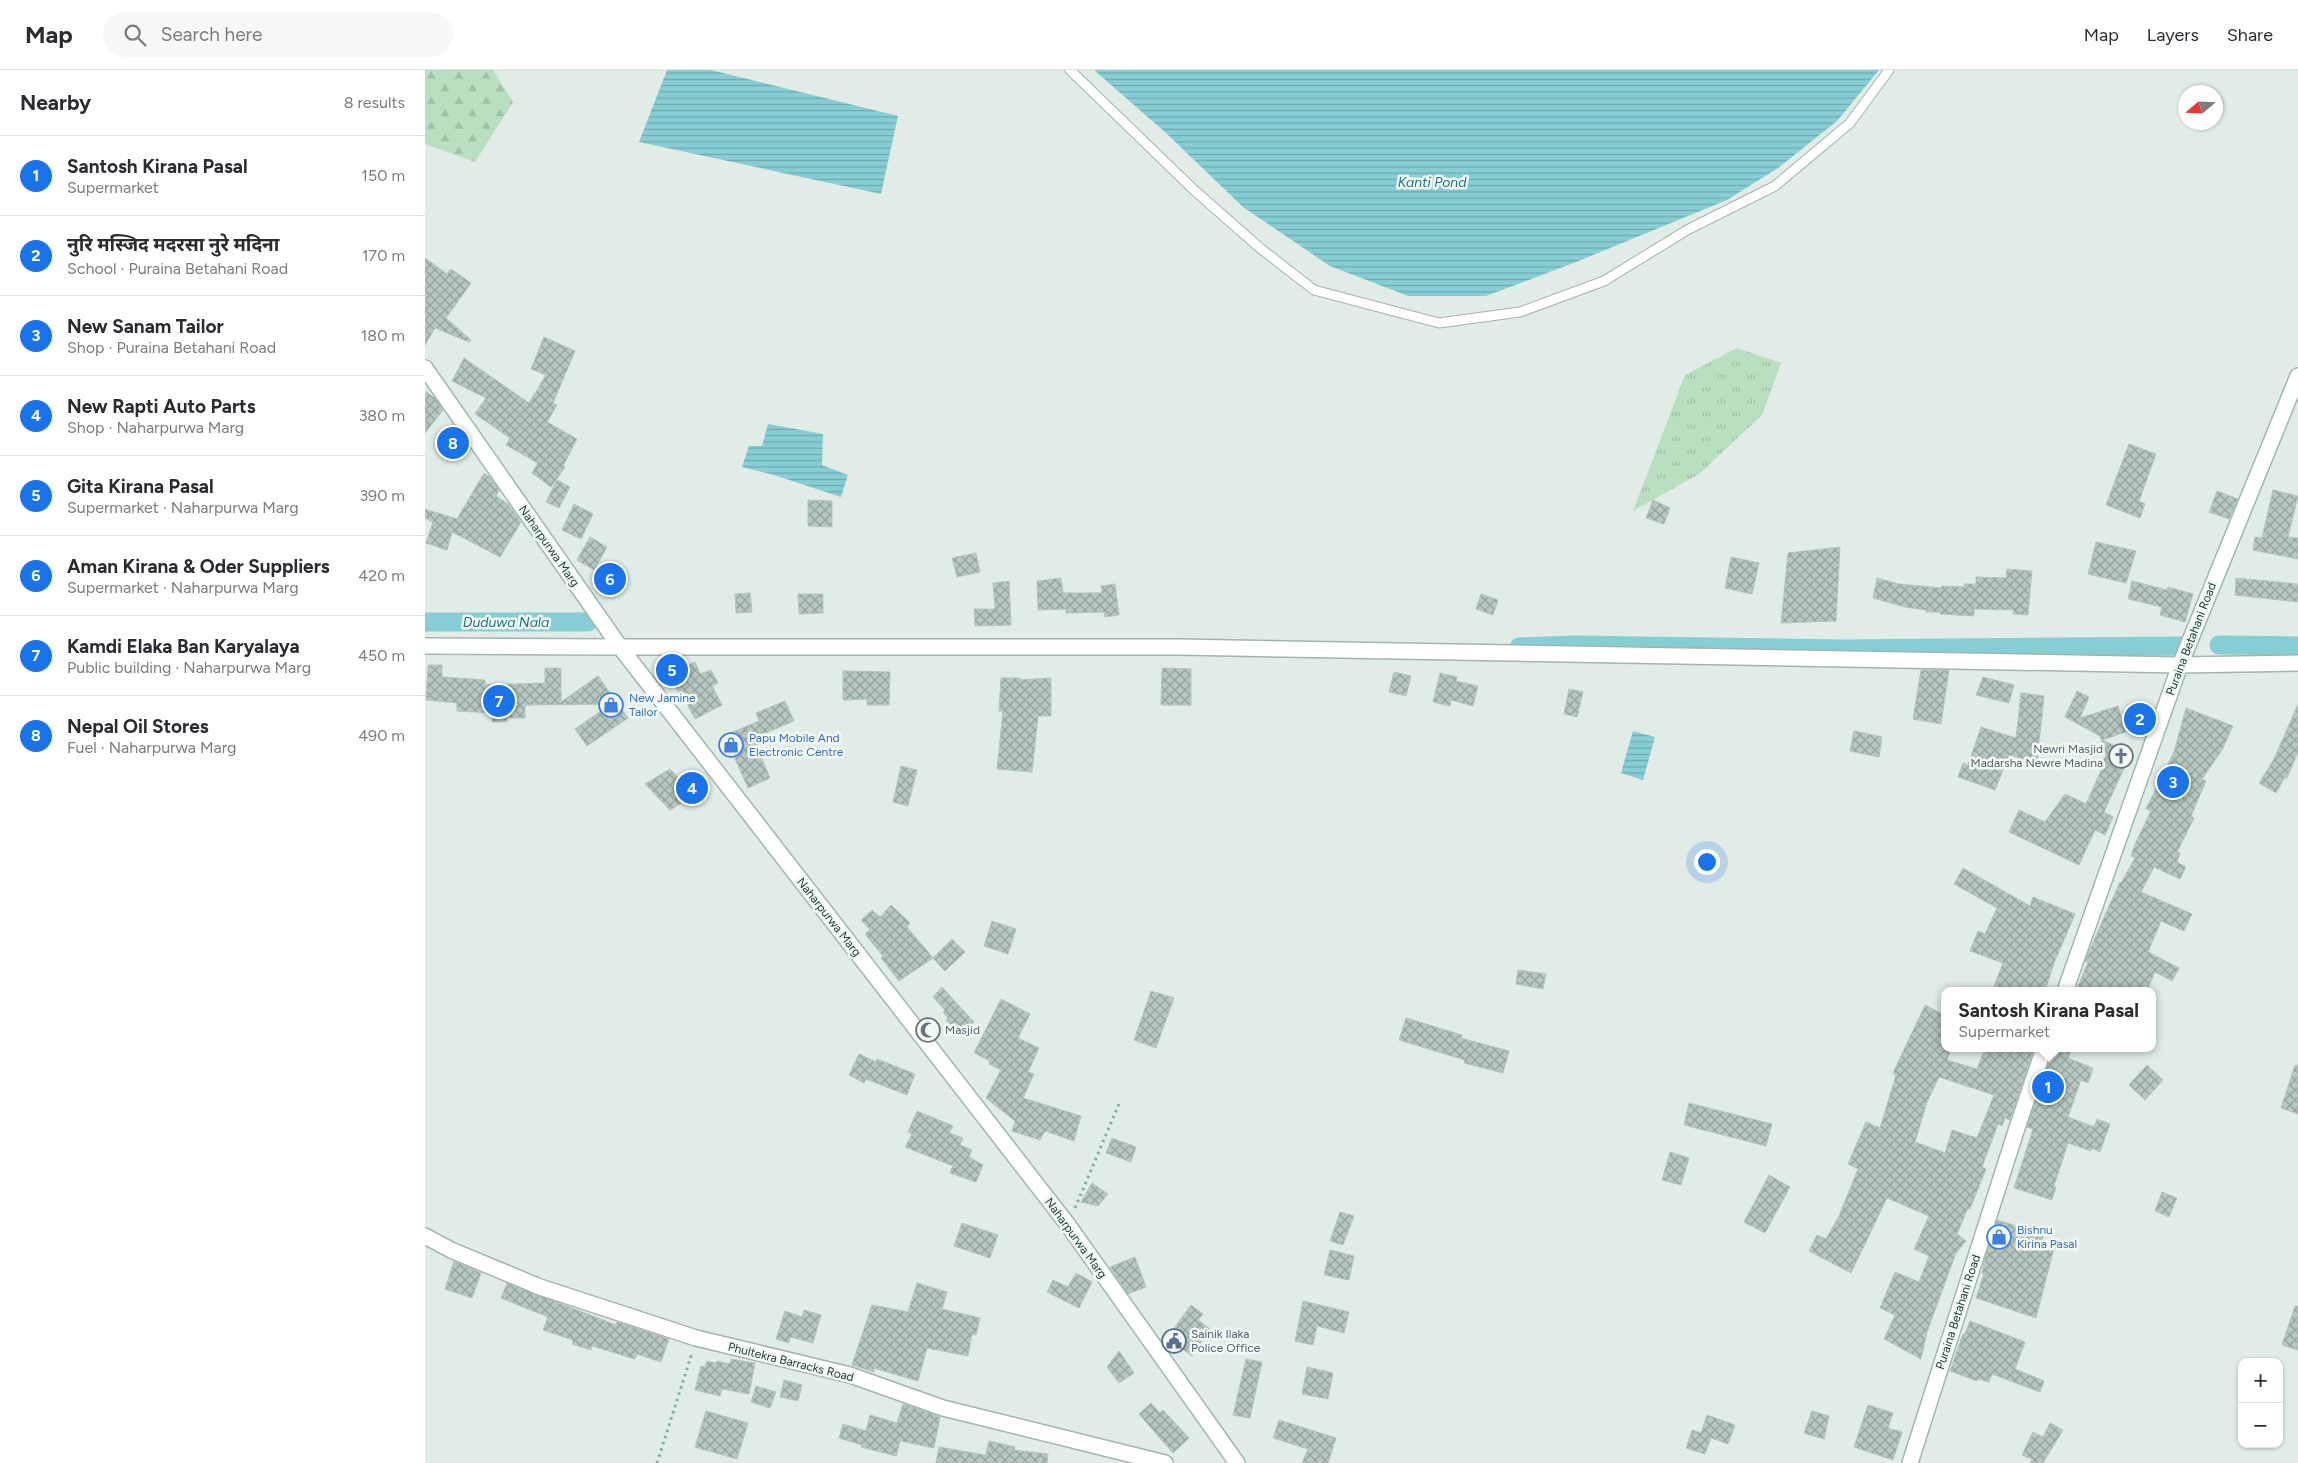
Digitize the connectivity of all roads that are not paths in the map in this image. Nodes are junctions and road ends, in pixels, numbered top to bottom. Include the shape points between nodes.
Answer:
1 (1070, 70) edge
2 (1889, 70) edge
3 (425, 368) edge
4 (2298, 376) edge
5 (425, 646) edge
6 (620, 647) junction
7 (2298, 663) edge
8 (2179, 665) junction
9 (2066, 987) edge
10 (2044, 1052) edge
11 (425, 1236) edge
12 (1165, 1463) edge
13 (1237, 1463) edge
14 (1910, 1463) edge

1 - 2 lane via 1195,190 1313,290 1439,323 1520,312 1604,281 1687,230 1775,186 1850,123
3 - 6 street, Naharpurwa Marg
4 - 8 street, Puraina Betahani Road
5 - 6 street
6 - 8 street via 1179,647
6 - 13 street, Naharpurwa Marg via 1068,1225
7 - 8 street
8 - 9 street, Puraina Betahani Road
10 - 14 street, Puraina Betahani Road
11 - 12 street, Phultekra Barracks Road via 540,1287 696,1338 850,1376 943,1408

